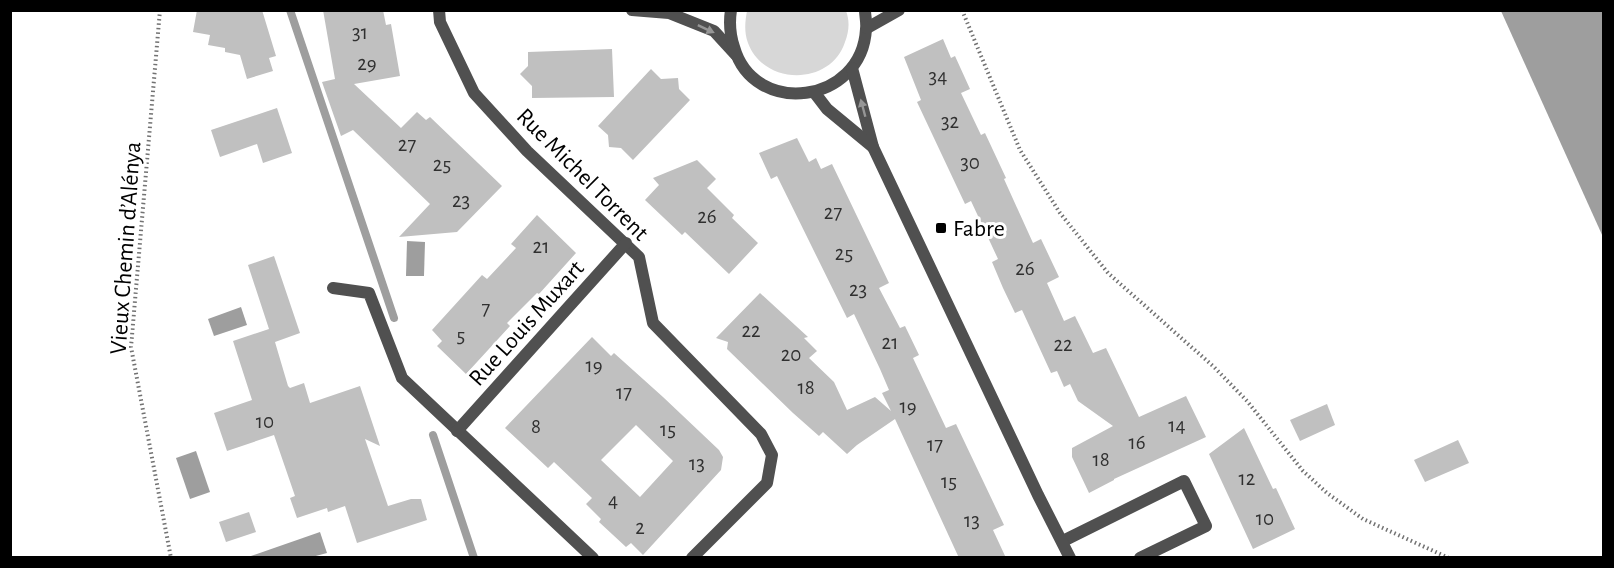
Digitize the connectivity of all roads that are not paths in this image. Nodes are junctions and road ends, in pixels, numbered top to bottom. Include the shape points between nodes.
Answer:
1 (439, 10) edge
2 (632, 10) edge
3 (731, 10) edge
4 (865, 10) edge
5 (899, 10) edge
6 (867, 28) junction
7 (736, 55) junction
8 (852, 68) junction
9 (814, 92) junction
10 (873, 147) junction
11 (626, 243) junction
12 (333, 288) dead end
13 (457, 431) junction
14 (1063, 541) junction
15 (593, 558) edge
16 (692, 558) edge
17 (1070, 558) edge
18 (1140, 558) edge

1 - 11 street, Rue Michel Torrent via 440,22 474,93 527,151
2 -> 7 street via 669,14 714,31
3 - 7 street via 730,34
4 - 6 street
5 - 6 street
6 - 8 street via 862,50
7 - 9 street via 760,83 777,91
8 - 9 street via 835,83
10 -> 8 street
9 - 10 street via 827,109
10 - 14 street
11 - 13 street, Rue Louis Muxart
11 - 16 street, Rue Michel Torrent via 639,257 653,323 761,434 772,455 767,483
12 - 13 street via 369,293 402,378
13 - 15 street
14 - 17 street
14 - 18 street via 1184,481 1206,526

